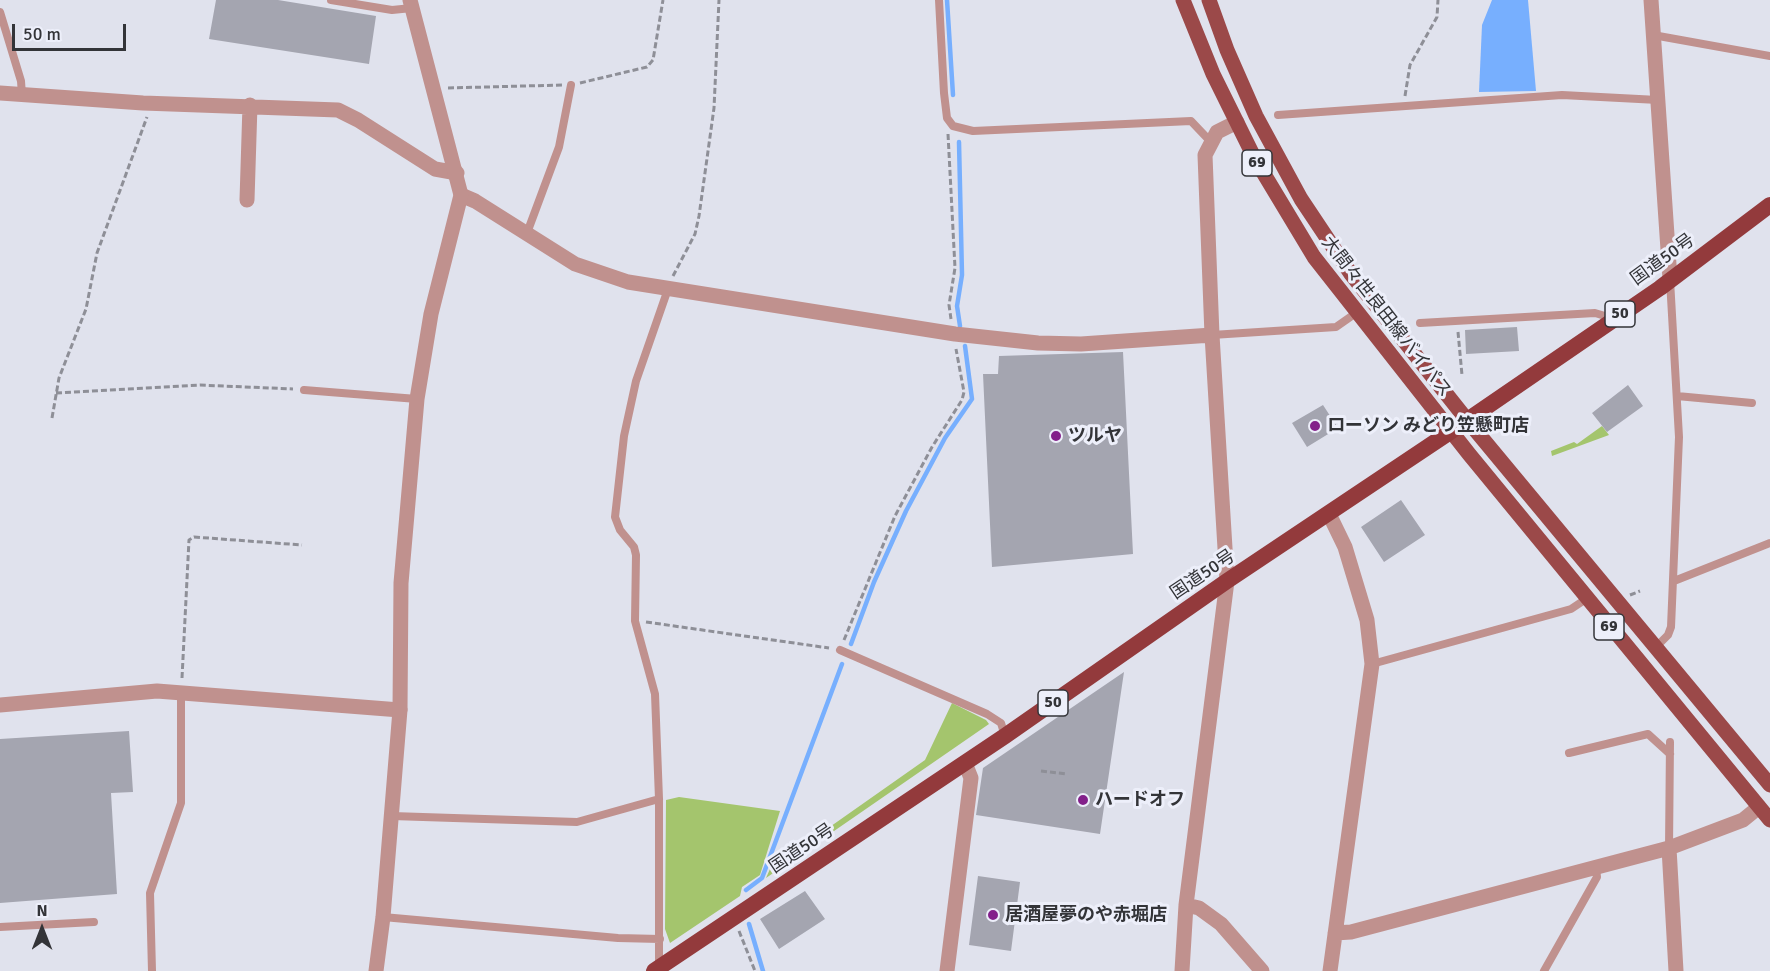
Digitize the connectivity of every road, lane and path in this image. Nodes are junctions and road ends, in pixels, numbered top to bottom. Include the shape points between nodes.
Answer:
1 (331, 0) edge
2 (663, 0) edge
3 (719, 0) edge
4 (939, 0) edge
5 (1183, 0) edge
6 (1209, 0) edge
7 (1438, 0) edge
8 (1651, 0) edge
9 (411, 4) edge
10 (0, 12) edge
11 (1653, 35) junction
12 (1770, 56) edge
13 (571, 85) junction
14 (435, 89) junction
15 (0, 93) edge
16 (21, 94) junction
17 (1658, 100) junction
18 (148, 104) junction
19 (250, 105) junction
20 (1405, 107) junction
21 (1278, 115) dead end
22 (948, 118) junction
23 (1237, 122) junction
24 (1210, 141) junction
25 (457, 172) junction
26 (461, 195) junction
27 (247, 200) dead end
28 (1770, 205) edge
29 (527, 233) junction
30 (1670, 279) junction
31 (668, 289) junction
32 (1356, 313) junction
33 (1457, 321) junction
34 (1609, 322) junction
35 (1420, 323) dead end
36 (955, 334) junction
37 (1212, 335) junction
38 (1462, 375) dead end
39 (304, 390) joint
40 (56, 393) junction
41 (1677, 396) junction
42 (417, 399) junction
43 (1752, 403) dead end
44 (52, 418) dead end
45 (1467, 420) junction
46 (1450, 432) junction
47 (1329, 514) junction
48 (1770, 543) edge
49 (302, 545) dead end
50 (1227, 581) junction
51 (1674, 581) junction
52 (1640, 591) dead end
53 (1630, 595) dead end
54 (1586, 599) junction
55 (635, 621) junction
56 (1656, 647) junction
57 (840, 650) junction
58 (1372, 664) junction
59 (181, 692) junction
60 (0, 705) edge
61 (400, 710) junction
62 (1005, 736) junction
63 (1670, 742) dead end
64 (1569, 753) dead end
65 (1670, 754) junction
66 (965, 763) junction
67 (1041, 771) dead end
68 (1067, 774) dead end
69 (1770, 785) edge
70 (659, 799) junction
71 (1759, 807) junction
72 (392, 816) junction
73 (1770, 820) edge
74 (1669, 848) junction
75 (1596, 868) junction
76 (1185, 905) junction
77 (383, 917) junction
78 (735, 918) junction
79 (94, 922) dead end
80 (0, 927) edge
81 (1335, 933) junction
82 (660, 939) junction
83 (657, 970) edge
84 (152, 971) edge
85 (376, 971) edge
86 (755, 971) edge
87 (947, 971) edge
88 (1182, 971) edge
89 (1262, 971) edge
90 (1330, 971) edge
91 (1545, 971) edge
92 (1676, 971) edge

1 - 9 lane via 392,10
2 - 13 path via 653,60 647,67
3 - 31 path via 714,108 699,216 695,234
4 - 22 lane
5 - 23 main road, 大間々世良田線バイパス / 69
6 - 45 main road, 大間々世良田線バイパス / 69 via 1256,116 1301,199 1351,274
7 - 20 path via 1437,16 1410,66
8 - 11 street
9 - 14 street
10 - 16 lane via 21,81
11 - 12 lane
11 - 17 street
13 - 14 path
13 - 29 lane via 559,147
14 - 25 street
15 - 16 street
16 - 18 street
17 - 20 lane via 1562,95
17 - 30 street
18 - 19 street
18 - 40 path via 149,112 97,253 86,309
19 - 25 street via 338,110 435,169
19 - 27 street
20 - 21 lane
22 - 24 lane via 953,126 973,131 1191,121
22 - 36 path via 955,268 949,305
23 - 24 street via 1217,132
23 - 32 main road, 大間々世良田線バイパス / 69 via 1284,211
24 - 37 street via 1205,155
25 - 26 street
26 - 29 street
26 - 42 street via 431,314
28 - 30 highway, 国道50号 / 50
29 - 31 street via 575,264 628,282
30 - 34 highway, 国道50号 / 50
30 - 41 lane
31 - 36 street
31 - 55 lane via 636,381 618,474 616,524 636,555
32 - 37 lane via 1336,327
32 - 46 main road, 大間々世良田線バイパス / 69
33 - 34 lane via 1595,313
33 - 35 lane
33 - 38 path
34 - 45 highway, 国道50号 / 50
36 - 37 street via 1081,344
36 - 57 path via 962,400 895,516
37 - 50 street
39 - 40 path via 200,385
39 - 42 lane
40 - 44 path
41 - 43 lane
41 - 51 lane
42 - 61 street via 401,587
45 - 46 highway, 国道50号 / 50
45 - 56 main road, 大間々世良田線バイパス / 69
46 - 47 highway, 国道50号 / 50
46 - 54 main road, 大間々世良田線バイパス / 69
47 - 50 highway, 国道50号 / 50
47 - 58 street via 1345,547 1367,620
48 - 51 lane
49 - 59 path via 194,537 189,540
50 - 62 highway, 国道50号 / 50
50 - 76 street
51 - 56 lane via 1671,632
52 - 53 path
54 - 58 lane via 1571,609
54 - 71 main road, 大間々世良田線バイパス / 69
55 - 57 path
55 - 70 lane via 655,694
56 - 69 main road, 大間々世良田線バイパス / 69
57 - 62 lane via 987,714 1000,723
58 - 81 street
59 - 60 street
59 - 61 street
59 - 84 lane via 181,803 150,893
61 - 72 street
62 - 66 highway, 国道50号 / 50
63 - 65 lane
64 - 65 lane via 1648,734
65 - 74 lane
66 - 78 highway, 国道50号 / 50
66 - 87 street via 971,778
67 - 68 path
70 - 72 lane via 577,822
70 - 82 lane
71 - 73 main road, 大間々世良田線バイパス / 69
71 - 74 street via 1743,820
72 - 77 street
74 - 75 street
74 - 92 street
75 - 81 street via 1351,933
75 - 91 lane via 1597,877
76 - 88 street
76 - 89 street via 1198,908 1221,924
77 - 82 lane
77 - 85 street
78 - 83 highway, 国道50号 / 50
78 - 86 path
79 - 80 lane
81 - 90 street
82 - 83 lane

